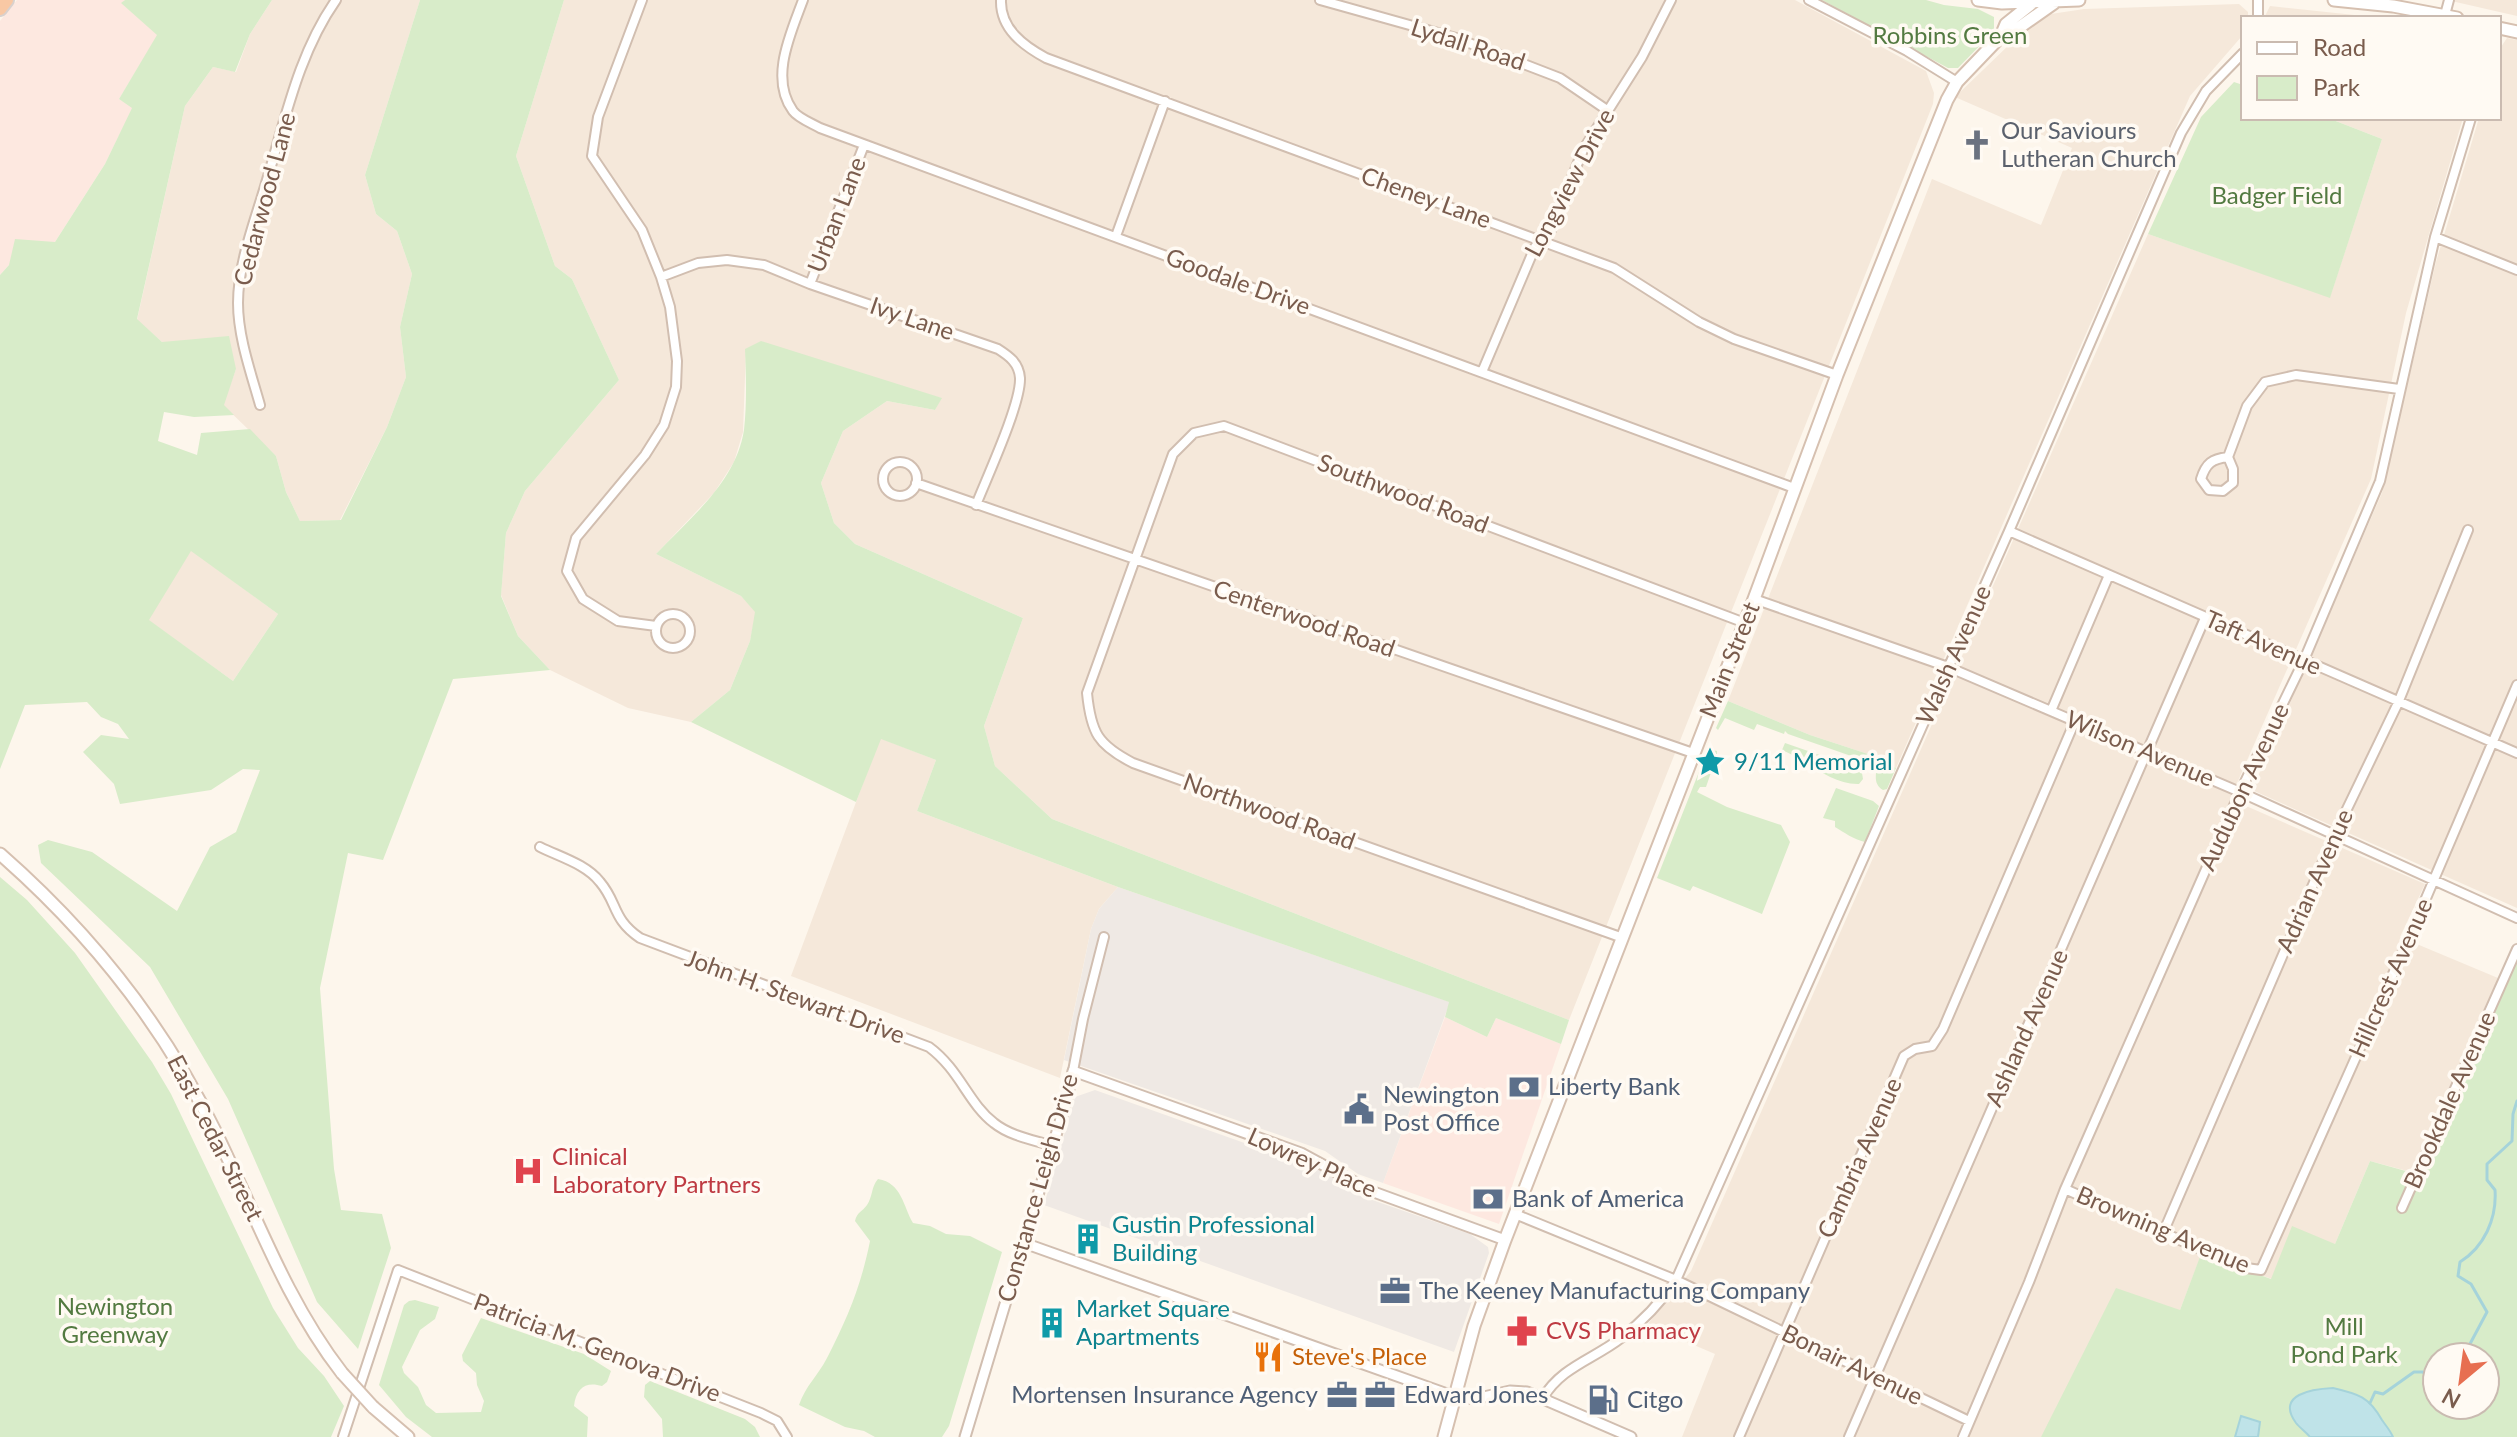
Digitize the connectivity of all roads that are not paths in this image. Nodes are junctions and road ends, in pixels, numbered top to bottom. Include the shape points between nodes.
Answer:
1 (7, 0) edge
2 (336, 0) edge
3 (642, 0) edge
4 (1001, 0) edge
5 (1320, 0) edge
6 (1671, 0) edge
7 (1809, 0) edge
8 (1978, 0) edge
9 (2058, 0) edge
10 (2079, 0) edge
11 (2334, 0) edge
12 (2449, 0) edge
13 (801, 1) edge
14 (2035, 1) edge
15 (0, 9) edge
16 (2451, 16) edge
17 (2001, 36) junction
18 (2241, 55) edge
19 (1957, 82) junction
20 (1165, 101) junction
21 (1607, 110) junction
22 (2470, 120) edge
23 (864, 145) junction
24 (1116, 236) junction
25 (2435, 237) junction
26 (1541, 240) junction
27 (2517, 270) edge
28 (661, 277) junction
29 (810, 284) junction
30 (1482, 372) junction
31 (1837, 375) junction
32 (2399, 389) junction
33 (260, 405) dead end
34 (2228, 457) junction
35 (916, 483) junction
36 (1794, 488) junction
37 (976, 505) junction
38 (2468, 530) dead end
39 (2009, 531) junction
40 (1134, 560) junction
41 (2109, 575) junction
42 (1754, 599) junction
43 (2205, 618) junction
44 (1745, 623) junction
45 (656, 626) junction
46 (2304, 660) junction
47 (1948, 667) junction
48 (2517, 685) edge
49 (2398, 703) junction
50 (2051, 711) junction
51 (2075, 721) junction
52 (2494, 743) junction
53 (1693, 753) junction
54 (2517, 753) edge
55 (2147, 754) junction
56 (2240, 792) junction
57 (2334, 836) junction
58 (540, 847) dead end
59 (0, 854) edge
60 (2433, 881) junction
61 (2517, 918) edge
62 (1104, 937) dead end
63 (1623, 938) junction
64 (2517, 949) edge
65 (1073, 1071) junction
66 (1053, 1146) junction
67 (2065, 1189) junction
68 (2402, 1208) dead end
69 (1515, 1214) junction
70 (2163, 1233) junction
71 (1505, 1240) junction
72 (1024, 1243) junction
73 (2261, 1270) joint
74 (1676, 1280) junction
75 (1784, 1332) junction
76 (1875, 1377) junction
77 (1453, 1396) junction
78 (1543, 1398) junction
79 (1969, 1421) junction
80 (343, 1437) edge
81 (408, 1437) edge
82 (787, 1437) edge
83 (965, 1437) edge
84 (1444, 1437) edge
85 (1631, 1437) edge
86 (1739, 1437) edge
87 (1849, 1437) edge
88 (1963, 1437) edge

1 - 15 highway
2 - 33 street, Cedarwood Lane via 305,54 244,263 238,303
3 - 28 street via 598,117 592,156 642,230
4 - 20 street, Cheney Lane via 1010,31 1023,45
5 - 21 street, Lydall Road via 1456,38 1531,66 1560,78
6 - 21 street, Longview Drive
7 - 19 street
8 - 14 main road
9 - 10 main road
9 - 14 main road
9 - 17 main road
11 - 16 main road
12 - 16 street
13 - 23 street, Goodale Drive via 783,60 783,89 794,112
14 - 17 main road, Main Street via 2006,24
17 - 19 main road, Main Street
18 - 39 street, Walsh Avenue via 2189,116
19 - 31 main road, Main Street
20 - 24 street
20 - 26 street, Cheney Lane
21 - 26 street, Longview Drive via 1583,150 1551,230
22 - 25 street, Audubon Avenue
23 - 24 street, Goodale Drive
23 - 29 street, Urban Lane
24 - 30 street, Goodale Drive
25 - 27 street
25 - 32 street, Audubon Avenue
26 - 30 street, Longview Drive
26 - 31 street, Cheney Lane via 1614,268 1734,339
28 - 29 street, Ivy Lane via 698,263 727,260 764,265
28 - 45 street via 677,361 676,387 664,425 576,538 567,571 583,599 618,621
29 - 37 street, Ivy Lane via 998,349 1013,359 1020,376 1017,397
30 - 36 street, Goodale Drive
31 - 36 main road, Main Street
32 - 34 street via 2296,375 2265,382 2247,406
32 - 46 street, Audubon Avenue via 2380,481
34 - 34 street via 2233,483 2223,491 2209,490 2201,479 2205,467 2213,459
35 - 35 street, Centerwood Road via 908,464 896,463 884,474 887,489 895,495 911,492
35 - 37 street, Centerwood Road
36 - 42 main road, Main Street
37 - 40 street, Centerwood Road
38 - 49 street, Adrian Avenue
39 - 41 street, Taft Avenue
39 - 47 street, Walsh Avenue
40 - 44 street, Southwood Road via 1173,454 1194,433 1224,426
40 - 53 street, Centerwood Road
40 - 63 street, Northwood Road via 1087,693 1096,734 1110,751
41 - 43 street, Taft Avenue
41 - 50 street
42 - 44 main road, Main Street
42 - 47 street, Wilson Avenue
43 - 46 street, Taft Avenue
43 - 55 street, Ashland Avenue
44 - 53 main road, Main Street
45 - 45 street via 662,617 677,614 689,626 688,637 670,647 660,641
46 - 49 street, Taft Avenue
46 - 56 street, Audubon Avenue
47 - 50 street, Wilson Avenue
47 - 74 street, Walsh Avenue
48 - 52 street, Hillcrest Avenue
49 - 52 street, Taft Avenue
49 - 57 street, Adrian Avenue
50 - 51 street, Wilson Avenue
51 - 55 street, Wilson Avenue
51 - 75 street, Cambria Avenue via 1943,1029 1932,1046 1904,1056
52 - 54 street, Taft Avenue
52 - 60 street, Hillcrest Avenue
53 - 63 main road, Main Street
55 - 56 street, Wilson Avenue
55 - 76 street, Ashland Avenue
56 - 57 street, Wilson Avenue
56 - 67 street, Audubon Avenue
57 - 60 street, Wilson Avenue
57 - 70 street, Adrian Avenue
58 - 66 street, John H. Stewart Drive via 593,874 617,916 640,938 929,1047 956,1072 993,1123
59 - 81 main road, East Cedar Street, bridge via 85,936 134,997 215,1130 302,1312 342,1373
60 - 61 street, Wilson Avenue
60 - 73 street, Hillcrest Avenue
62 - 65 street, Constance Leigh Drive
63 - 69 main road, Main Street
64 - 68 street, Brookdale Avenue
65 - 66 street, Constance Leigh Drive
65 - 71 street, Lowrey Place via 1301,1153 1371,1191
66 - 72 street, Constance Leigh Drive
67 - 70 street, Browning Avenue
67 - 79 street, Audubon Avenue
69 - 71 main road, Main Street
69 - 74 street, Bonair Avenue
70 - 73 street, Browning Avenue
71 - 77 main road, Main Street
72 - 77 street
72 - 83 street, Constance Leigh Drive
74 - 75 street, Bonair Avenue
74 - 78 street, Walsh Avenue via 1621,1338 1558,1377
75 - 76 street, Bonair Avenue
75 - 86 street, Cambria Avenue
76 - 79 street, Bonair Avenue
76 - 87 street, Ashland Avenue
77 - 78 street via 1475,1399 1517,1390
77 - 84 main road, Main Street
78 - 85 street
79 - 88 street, Audubon Avenue
80 - 82 street, Patricia M. Genova Drive via 398,1270 761,1413 777,1421

